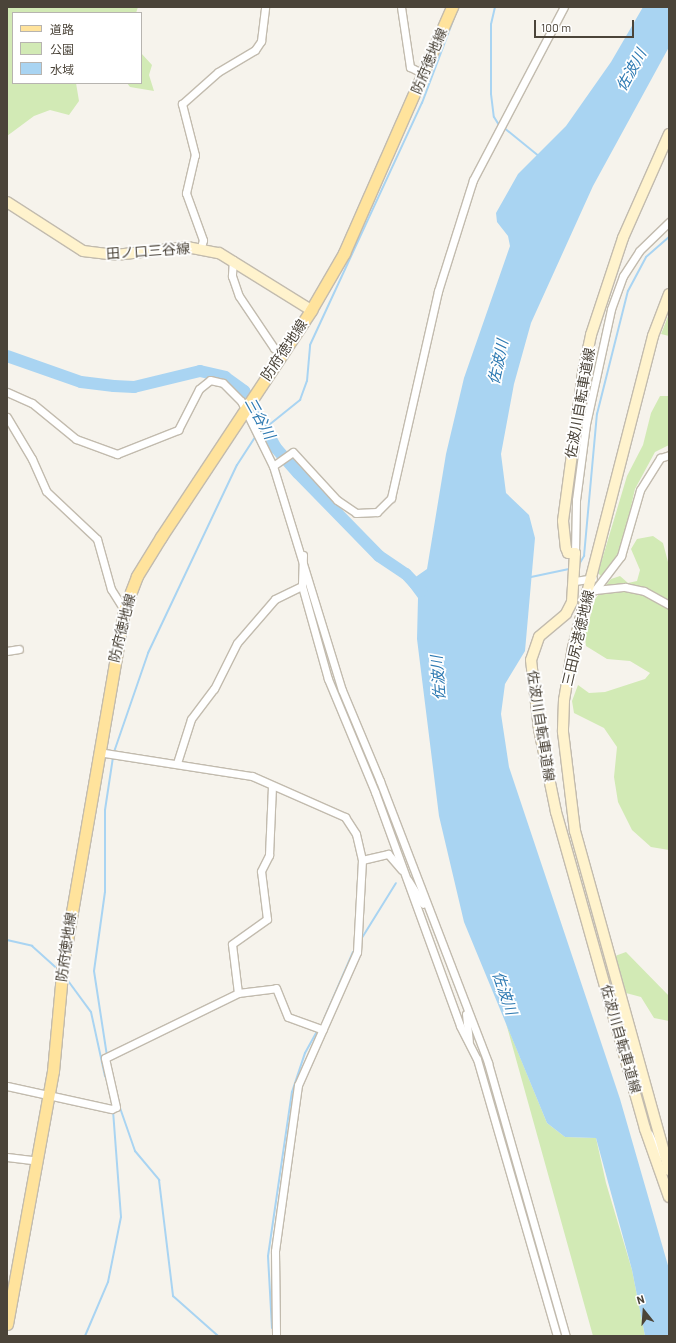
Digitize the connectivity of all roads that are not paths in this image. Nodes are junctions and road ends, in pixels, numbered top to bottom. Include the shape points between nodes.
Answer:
1 (265, 7) edge
2 (401, 7) edge
3 (452, 7) edge
4 (564, 7) edge
5 (424, 74) junction
6 (669, 134) edge
7 (7, 202) edge
8 (669, 222) edge
9 (201, 247) junction
10 (233, 260) junction
11 (669, 294) edge
12 (310, 310) junction
13 (282, 353) junction
14 (7, 392) edge
15 (249, 403) junction
16 (7, 417) edge
17 (669, 455) edge
18 (273, 466) junction
19 (303, 555) junction
20 (575, 556) junction
21 (575, 577) junction
22 (593, 578) junction
23 (302, 586) junction
24 (592, 591) junction
25 (669, 605) edge
26 (124, 610) junction
27 (19, 649) dead end
28 (7, 651) edge
29 (98, 752) junction
30 (177, 763) junction
31 (272, 786) junction
32 (362, 860) junction
33 (404, 873) junction
34 (426, 903) junction
35 (608, 949) junction
36 (596, 953) junction
37 (238, 993) junction
38 (468, 1011) junction
39 (320, 1029) junction
40 (469, 1043) junction
41 (7, 1086) edge
42 (49, 1097) junction
43 (645, 1129) junction
44 (661, 1148) junction
45 (7, 1157) edge
46 (38, 1161) junction
47 (665, 1170) edge
48 (669, 1197) edge
49 (7, 1324) edge
50 (276, 1336) edge
51 (557, 1336) edge
52 (566, 1336) edge

1 - 9 street via 261,41 256,50 218,72 182,104 195,155 186,193 203,240
2 - 5 street via 410,67
3 - 5 main road, 防府徳地線
4 - 18 street via 473,180 438,291 391,498 377,512 356,513 337,500 293,452
5 - 12 main road, 防府徳地線 via 344,253
6 - 20 main road, 佐波川自転車道線 via 623,238 592,335 575,422 563,521 566,548 568,553
7 - 9 main road, 田ノ口三谷線 via 83,251 114,255
8 - 20 street via 628,267 611,309 586,424 576,500
9 - 10 main road, 田ノ口三谷線
10 - 12 main road, 田ノ口三谷線
10 - 13 street via 232,276 239,296 274,348
11 - 22 main road, 三田尻港徳地線 via 653,336
12 - 13 main road, 防府徳地線
13 - 15 main road, 防府徳地線
14 - 15 street via 32,404 76,439 117,454 178,430 202,384 210,380 223,383
15 - 18 street
15 - 26 main road, 防府徳地線 via 137,576
16 - 26 street via 32,459 46,491 97,539 111,590
17 - 24 street via 660,458 640,490 622,556
18 - 19 street
19 - 23 street via 300,565
19 - 34 street via 342,690
20 - 21 main road, 佐波川自転車道線
21 - 22 street
21 - 36 main road, 佐波川自転車道線 via 569,610 545,629 531,660 539,729 556,812
22 - 24 main road, 三田尻港徳地線
23 - 30 street via 275,598 237,643 214,689 191,719
23 - 33 street via 328,680
24 - 25 street via 625,587 644,591
24 - 35 main road, 三田尻港徳地線 via 573,647 565,692 565,771 575,831
26 - 29 main road, 防府徳地線
27 - 28 street
29 - 30 street
29 - 42 main road, 防府徳地線 via 63,964
30 - 31 street via 252,776
31 - 32 street via 351,822
31 - 37 street via 269,855 261,871 267,919 232,944
32 - 33 street via 388,854
32 - 39 street via 357,952
33 - 34 street
33 - 40 street
34 - 38 street
35 - 36 street
35 - 44 main road, 三田尻港徳地線
36 - 43 main road, 佐波川自転車道線
37 - 39 street via 276,988 288,1017
37 - 42 street via 106,1058 115,1108
38 - 40 street
38 - 52 street via 488,1063
39 - 50 street via 298,1085 275,1251
40 - 51 street
41 - 42 street
42 - 46 main road, 防府徳地線
43 - 44 street
43 - 47 main road, 佐波川自転車道線
44 - 47 main road, 三田尻港徳地線
45 - 46 street
46 - 49 main road, 防府徳地線
47 - 48 main road, 佐波川自転車道線

